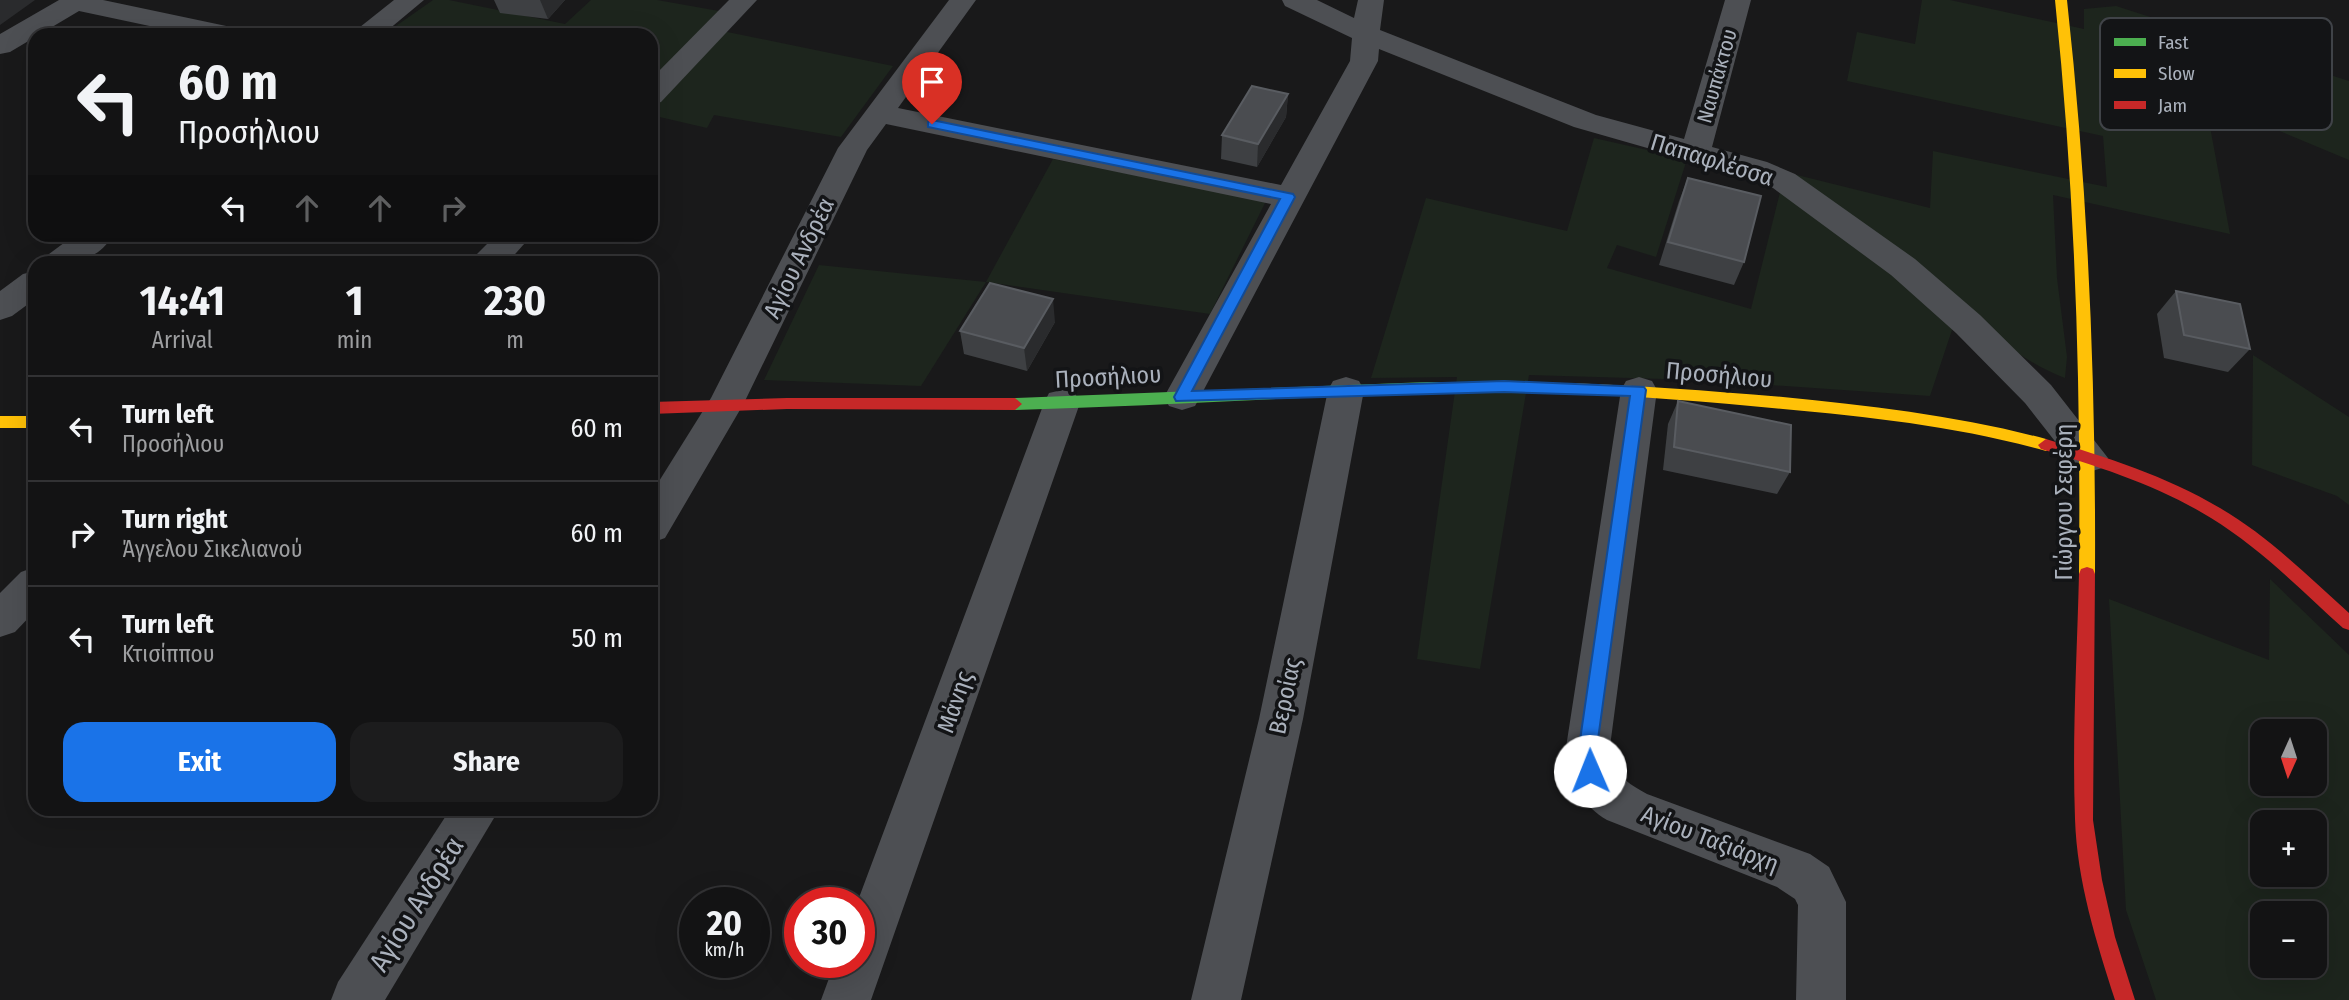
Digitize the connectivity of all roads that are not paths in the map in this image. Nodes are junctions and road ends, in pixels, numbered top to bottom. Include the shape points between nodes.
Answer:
1 (411, 0) edge
2 (744, 0) edge
3 (963, 0) edge
4 (1295, 0) edge
5 (1371, 0) edge
6 (1738, 0) edge
7 (2061, 0) edge
8 (76, 1) edge
9 (30, 28) edge
10 (200, 28) edge
11 (373, 28) edge
12 (28, 29) edge
13 (1368, 35) junction
14 (0, 46) edge
15 (658, 89) edge
16 (877, 113) junction
17 (1695, 152) junction
18 (1288, 197) junction
19 (87, 242) edge
20 (509, 242) edge
21 (69, 256) edge
22 (495, 256) edge
23 (28, 287) edge
24 (0, 308) edge
25 (1346, 390) junction
26 (1639, 390) junction
27 (1182, 397) junction
28 (726, 403) junction
29 (1062, 403) junction
30 (658, 408) edge
31 (0, 422) edge
32 (28, 422) edge
33 (2089, 457) junction
34 (658, 515) edge
35 (28, 591) edge
36 (0, 620) edge
37 (2349, 623) edge
38 (472, 816) edge
39 (356, 1000) edge
40 (846, 1000) edge
41 (1216, 1000) edge
42 (1821, 1000) edge
43 (2125, 1000) edge

1 - 11 street
2 - 15 street
3 - 16 street, Αγίου Ανδρέα
4 - 13 street, Παπαφλέσσα
5 - 13 street
6 - 17 street, Ναυπάκτου
7 - 33 street, Γιώργου Σεφέρη via 2075,122
8 - 9 street
8 - 10 street
12 - 14 street
13 - 17 street, Παπαφλέσσα via 1585,121
13 - 18 street via 1364,61
16 - 18 street
16 - 28 street, Αγίου Ανδρέα via 853,148
17 - 33 street, Παπαφλέσσα via 1784,181 1903,267 2017,371
18 - 27 street
19 - 21 street
20 - 22 street
23 - 24 street
25 - 26 street, Προσήλιου via 1504,386
25 - 27 street, Προσήλιου
25 - 41 street, Βεροίας via 1281,719
26 - 33 street, Προσήλιου via 1918,416 2011,434
26 - 42 street, Αγίου Ταξιάρχη via 1587,754 1590,771 1612,799 1633,810 1793,870 1812,883 1822,902
27 - 29 street, Προσήλιου
28 - 29 street, Προσήλιου
28 - 30 street, Προσήλιου
28 - 34 street, Αγίου Ανδρέα
29 - 40 street, Μάνης
31 - 32 street
33 - 37 street, Προσήλιου via 2215,513
33 - 43 street, Γιώργου Σεφέρη via 2084,820 2092,880
35 - 36 street
38 - 39 street, Αγίου Ανδρέα

